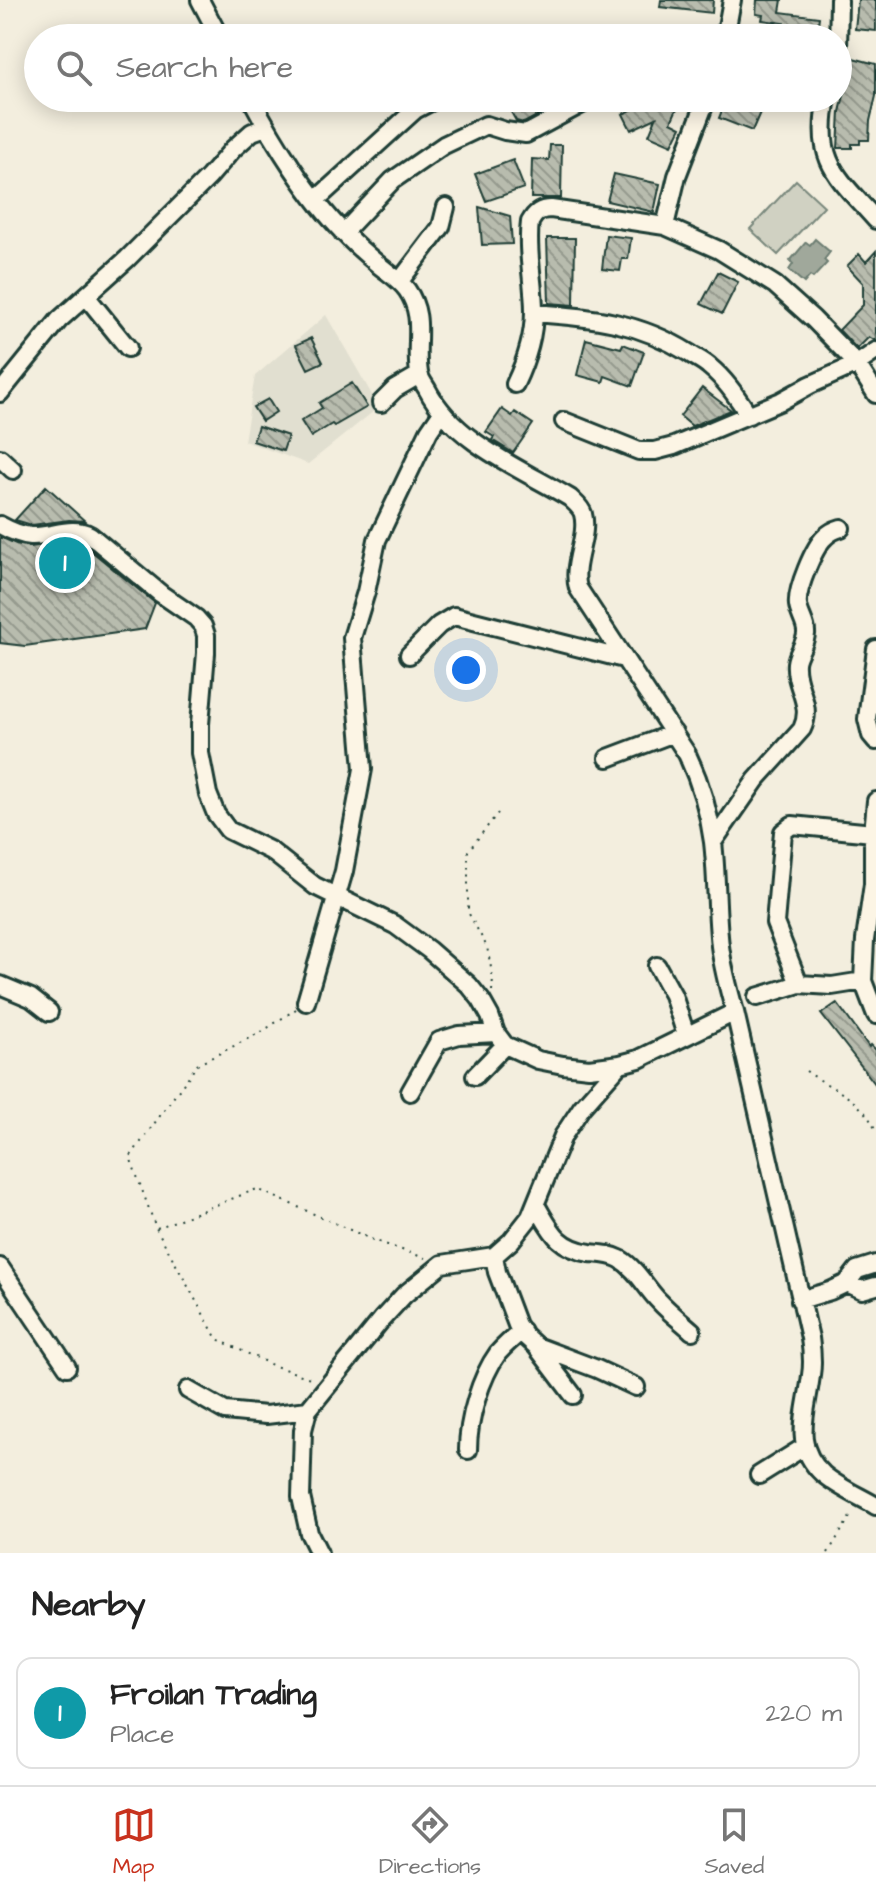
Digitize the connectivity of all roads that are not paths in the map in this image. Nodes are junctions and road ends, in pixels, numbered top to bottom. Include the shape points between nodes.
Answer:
1 (200, 0) edge
2 (732, 0) edge
3 (839, 0) edge
4 (213, 24) edge
5 (728, 24) edge
6 (839, 24) edge
7 (258, 112) edge
8 (413, 112) edge
9 (567, 112) edge
10 (702, 112) edge
11 (825, 112) edge
12 (266, 127) junction
13 (316, 200) junction
14 (446, 207) dead end
15 (876, 220) edge
16 (665, 226) junction
17 (343, 233) junction
18 (400, 281) junction
19 (86, 296) junction
20 (534, 313) junction
21 (128, 348) dead end
22 (876, 351) edge
23 (857, 364) junction
24 (419, 375) junction
25 (515, 384) dead end
26 (0, 393) edge
27 (876, 394) edge
28 (381, 403) dead end
29 (442, 412) junction
30 (749, 415) junction
31 (564, 421) dead end
32 (0, 458) edge
33 (13, 470) dead end
34 (0, 525) edge
35 (841, 528) dead end
36 (876, 649) edge
37 (409, 655) dead end
38 (624, 659) junction
39 (674, 733) junction
40 (876, 741) edge
41 (608, 758) dead end
42 (876, 801) edge
43 (873, 833) junction
44 (713, 842) junction
45 (875, 886) edge
46 (336, 895) junction
47 (657, 966) dead end
48 (863, 981) junction
49 (799, 984) junction
50 (0, 985) edge
51 (757, 997) dead end
52 (306, 1002) road end
53 (49, 1012) dead end
54 (735, 1012) junction
55 (876, 1015) edge
56 (686, 1035) junction
57 (501, 1039) junction
58 (620, 1064) junction
59 (475, 1076) dead end
60 (410, 1092) dead end
61 (536, 1205) junction
62 (494, 1256) junction
63 (876, 1264) edge
64 (0, 1267) edge
65 (847, 1283) junction
66 (876, 1286) edge
67 (800, 1300) junction
68 (522, 1331) junction
69 (692, 1331) dead end
70 (536, 1346) junction
71 (67, 1367) dead end
72 (636, 1387) dead end
73 (188, 1390) dead end
74 (573, 1395) dead end
75 (308, 1410) junction
76 (804, 1447) junction
77 (468, 1450) dead end
78 (759, 1475) dead end
79 (869, 1502) edge
80 (319, 1553) edge

1 - 4 street
2 - 5 street
3 - 6 street
7 - 12 street
8 - 13 street
9 - 17 street via 526,134 486,125 444,145 393,180
10 - 16 street
11 - 15 street via 822,133 830,165
12 - 13 street
12 - 19 street via 233,149
13 - 17 street
14 - 18 street via 441,227
16 - 20 street via 551,209 535,214 529,230
16 - 23 street via 719,250 775,285
17 - 18 street
18 - 24 street via 419,320
19 - 21 street
19 - 26 street via 59,320
20 - 25 street via 527,359
20 - 30 street via 628,325 670,341 711,367
22 - 23 street
23 - 27 street
23 - 30 street
24 - 28 street
24 - 29 street
29 - 38 street via 481,446 579,507 583,526 578,588
29 - 46 street via 377,540 352,638 363,769
30 - 31 street via 655,451 639,451
32 - 33 street
34 - 46 street via 32,536 81,530 196,618 206,635 199,739 216,814 228,830 271,851 315,886
35 - 44 street via 820,542 798,596 806,630 796,665 805,723
36 - 40 street via 867,719
37 - 38 street via 454,616
38 - 39 street
39 - 41 street
39 - 44 street via 697,774
42 - 43 street
43 - 45 street
43 - 49 street via 792,825 783,832 775,923
44 - 54 street via 720,945
45 - 48 street
46 - 52 street
46 - 57 street via 395,925 450,967 481,1000
47 - 56 street
48 - 49 street
48 - 55 street
49 - 51 street
50 - 53 street
54 - 56 street
54 - 67 street
56 - 58 street
57 - 58 street via 538,1060 589,1068
57 - 59 street
57 - 60 street via 459,1035 439,1041
58 - 61 street via 563,1136
61 - 62 street via 524,1226
61 - 69 street via 563,1244 620,1259
62 - 68 street
62 - 75 street via 442,1264 404,1295
63 - 65 street via 857,1270
64 - 71 street
65 - 66 street via 862,1290
65 - 67 street
67 - 76 street via 813,1357
68 - 70 street
68 - 77 street via 488,1370 470,1422
70 - 72 street
70 - 74 street
73 - 75 street via 225,1411 266,1415
75 - 80 street via 301,1497
76 - 78 street
76 - 79 street via 825,1476

